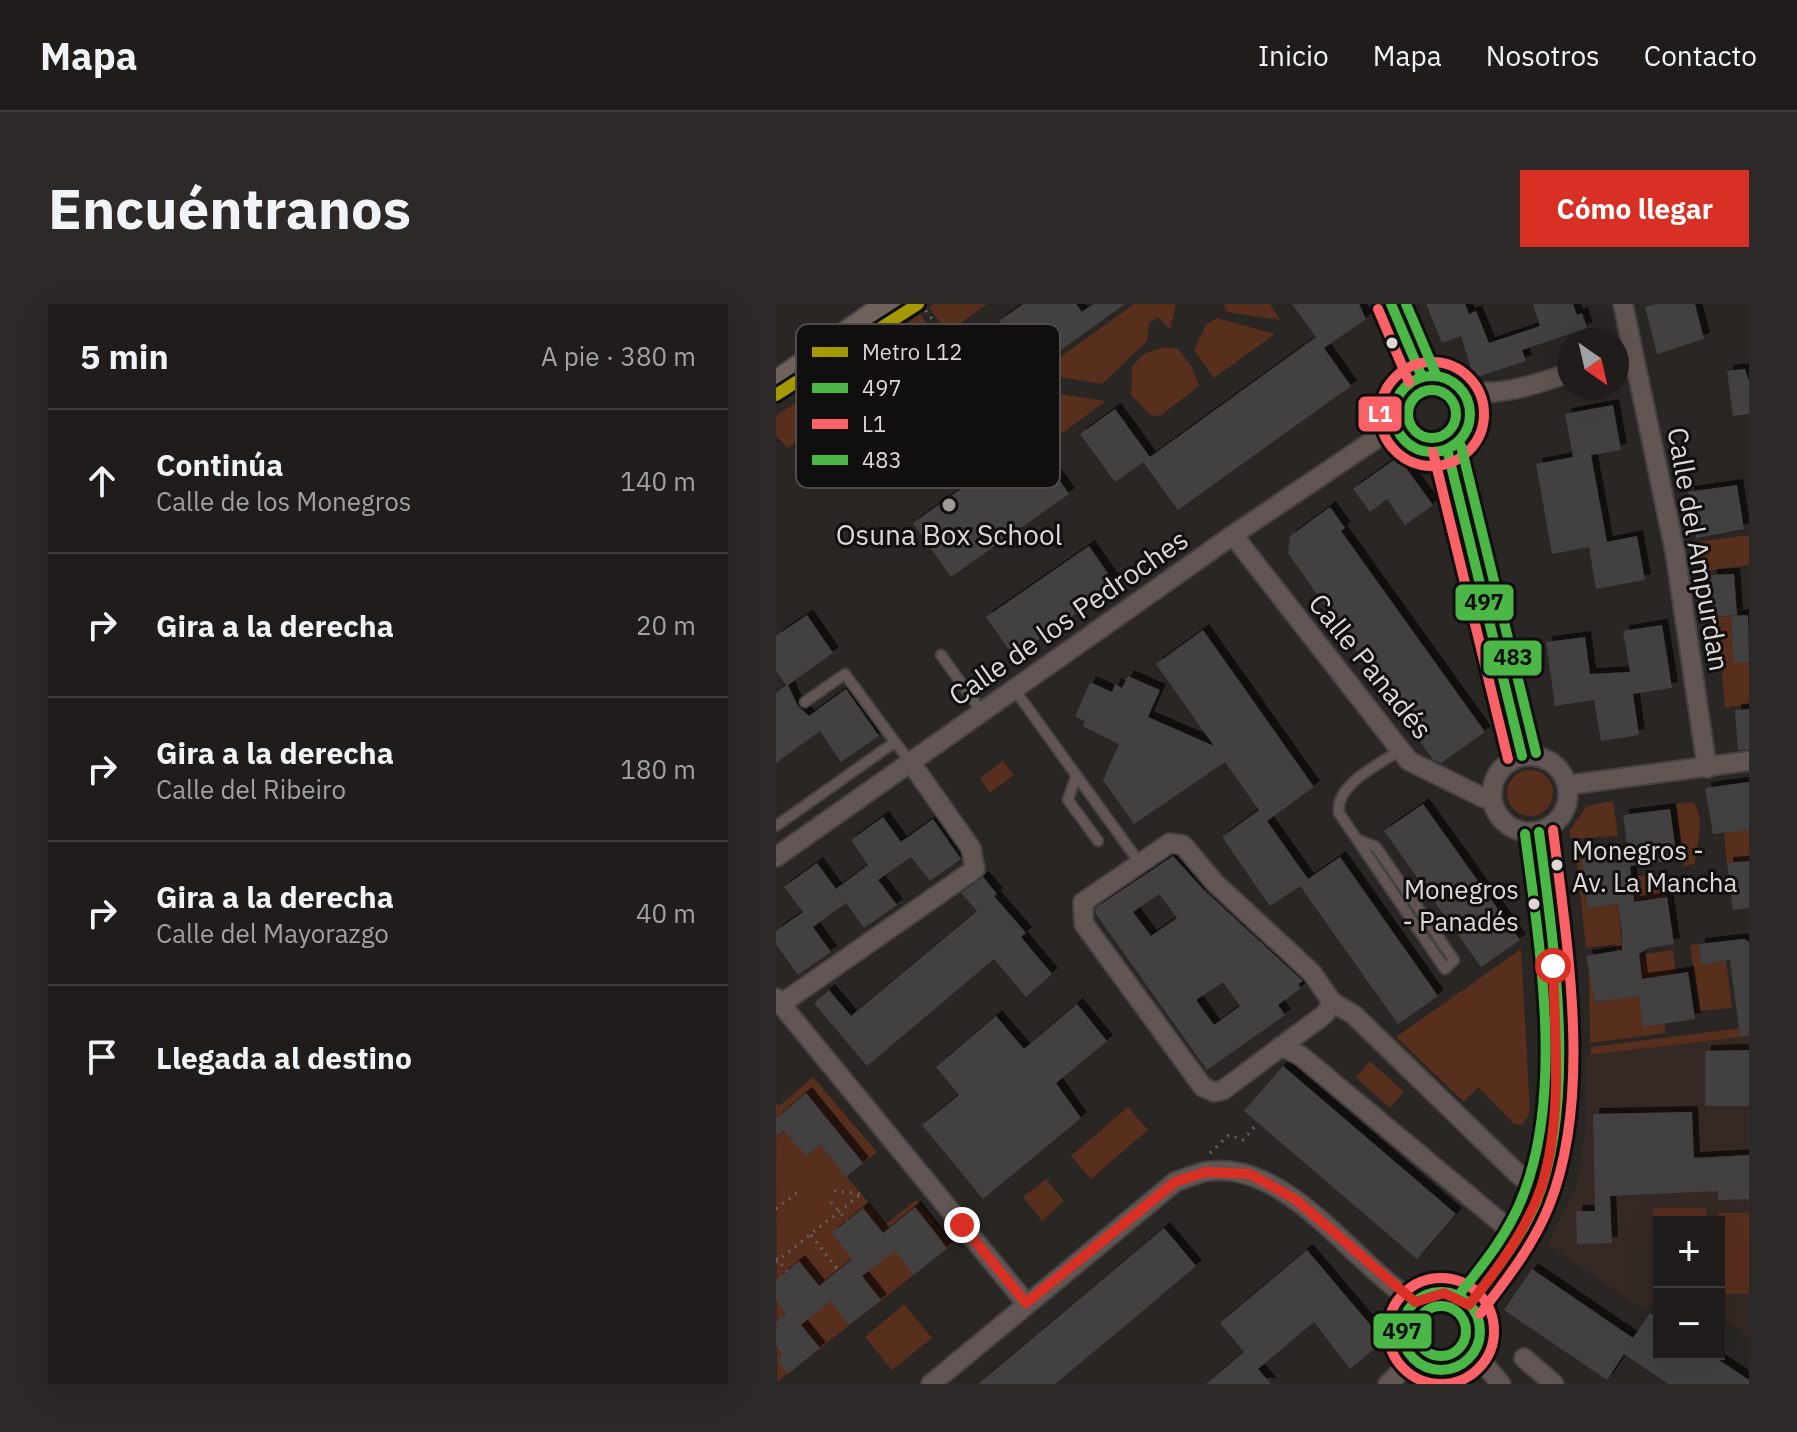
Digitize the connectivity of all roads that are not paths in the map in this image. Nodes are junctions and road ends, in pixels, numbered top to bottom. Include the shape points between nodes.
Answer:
1 (867, 304) edge
2 (890, 304) edge
3 (1391, 304) edge
4 (1621, 304) edge
5 (839, 324) edge
6 (862, 324) edge
7 (1625, 328) edge
8 (1629, 354) edge
9 (796, 355) edge
10 (776, 369) edge
11 (796, 371) edge
12 (1422, 377) junction
13 (1557, 377) edge
14 (776, 385) edge
15 (1462, 391) junction
16 (1395, 426) junction
17 (1447, 449) junction
18 (1233, 535) junction
19 (941, 655) dead end
20 (1014, 689) junction
21 (805, 702) dead end
22 (982, 712) junction
23 (895, 742) junction
24 (1400, 750) junction
25 (1522, 756) junction
26 (1749, 761) edge
27 (911, 763) junction
28 (1707, 768) junction
29 (1076, 776) junction
30 (1568, 785) junction
31 (1492, 797) junction
32 (776, 826) edge
33 (1539, 832) junction
34 (1098, 841) dead end
35 (1361, 841) junction
36 (776, 857) edge
37 (1139, 862) junction
38 (779, 1001) edge
39 (1332, 1002) junction
40 (1281, 1046) junction
41 (1542, 1186) junction
42 (1517, 1236) junction
43 (1415, 1302) junction
44 (1026, 1303) junction
45 (1469, 1305) junction
46 (1474, 1352) junction
47 (1524, 1358) dead end
48 (1414, 1359) junction
49 (931, 1384) edge
50 (1388, 1384) edge
51 (1501, 1384) edge
52 (1554, 1384) edge

1 - 5 main road
2 - 6 main road
3 - 12 street
4 - 7 street, Calle del Ampurdan
8 - 28 street, Calle del Ampurdan via 1675,552
9 - 10 main road
11 - 14 main road
12 - 15 street via 1440,377
12 - 16 street via 1401,391
13 - 15 street via 1500,394
15 - 17 street via 1470,419 1462,437
16 - 17 street via 1422,451
16 - 18 street, Calle de los Pedroches
17 - 25 street
18 - 20 street, Calle de los Pedroches
18 - 24 street, Calle Panadés
19 - 22 lane
20 - 22 street, Calle de los Pedroches
20 - 29 lane
21 - 23 lane via 845,674
22 - 27 street, Calle de los Pedroches
23 - 27 lane
23 - 32 lane
24 - 31 street, Calle Panadés via 1409,761 1484,798
24 - 35 lane via 1344,790 1337,801 1339,813
25 - 30 street via 1551,761
25 - 31 street via 1499,771
26 - 28 street
27 - 36 street, Calle de los Pedroches
27 - 38 street via 979,861 975,869
28 - 30 street
29 - 34 lane via 1068,800
29 - 37 lane
30 - 33 street via 1566,809
31 - 33 street via 1502,821 1513,829
33 - 41 street via 1553,966 1556,1065
35 - 35 lane via 1376,847 1454,960 1445,969 1364,853
37 - 39 street via 1170,843 1183,845 1215,883 1312,973
37 - 40 street via 1083,902 1084,924 1203,1087 1223,1090
38 - 44 street via 798,1038
39 - 40 street via 1325,1014
39 - 41 street via 1354,1015 1520,1176
40 - 42 street via 1301,1056
41 - 42 street
42 - 45 street
43 - 44 street via 1295,1199 1250,1174 1206,1172 1175,1182
43 - 45 street via 1444,1293
43 - 48 street via 1402,1334
44 - 49 street
45 - 46 street via 1479,1327
46 - 48 street via 1450,1369 1431,1369
46 - 51 street
47 - 52 street
48 - 50 street

